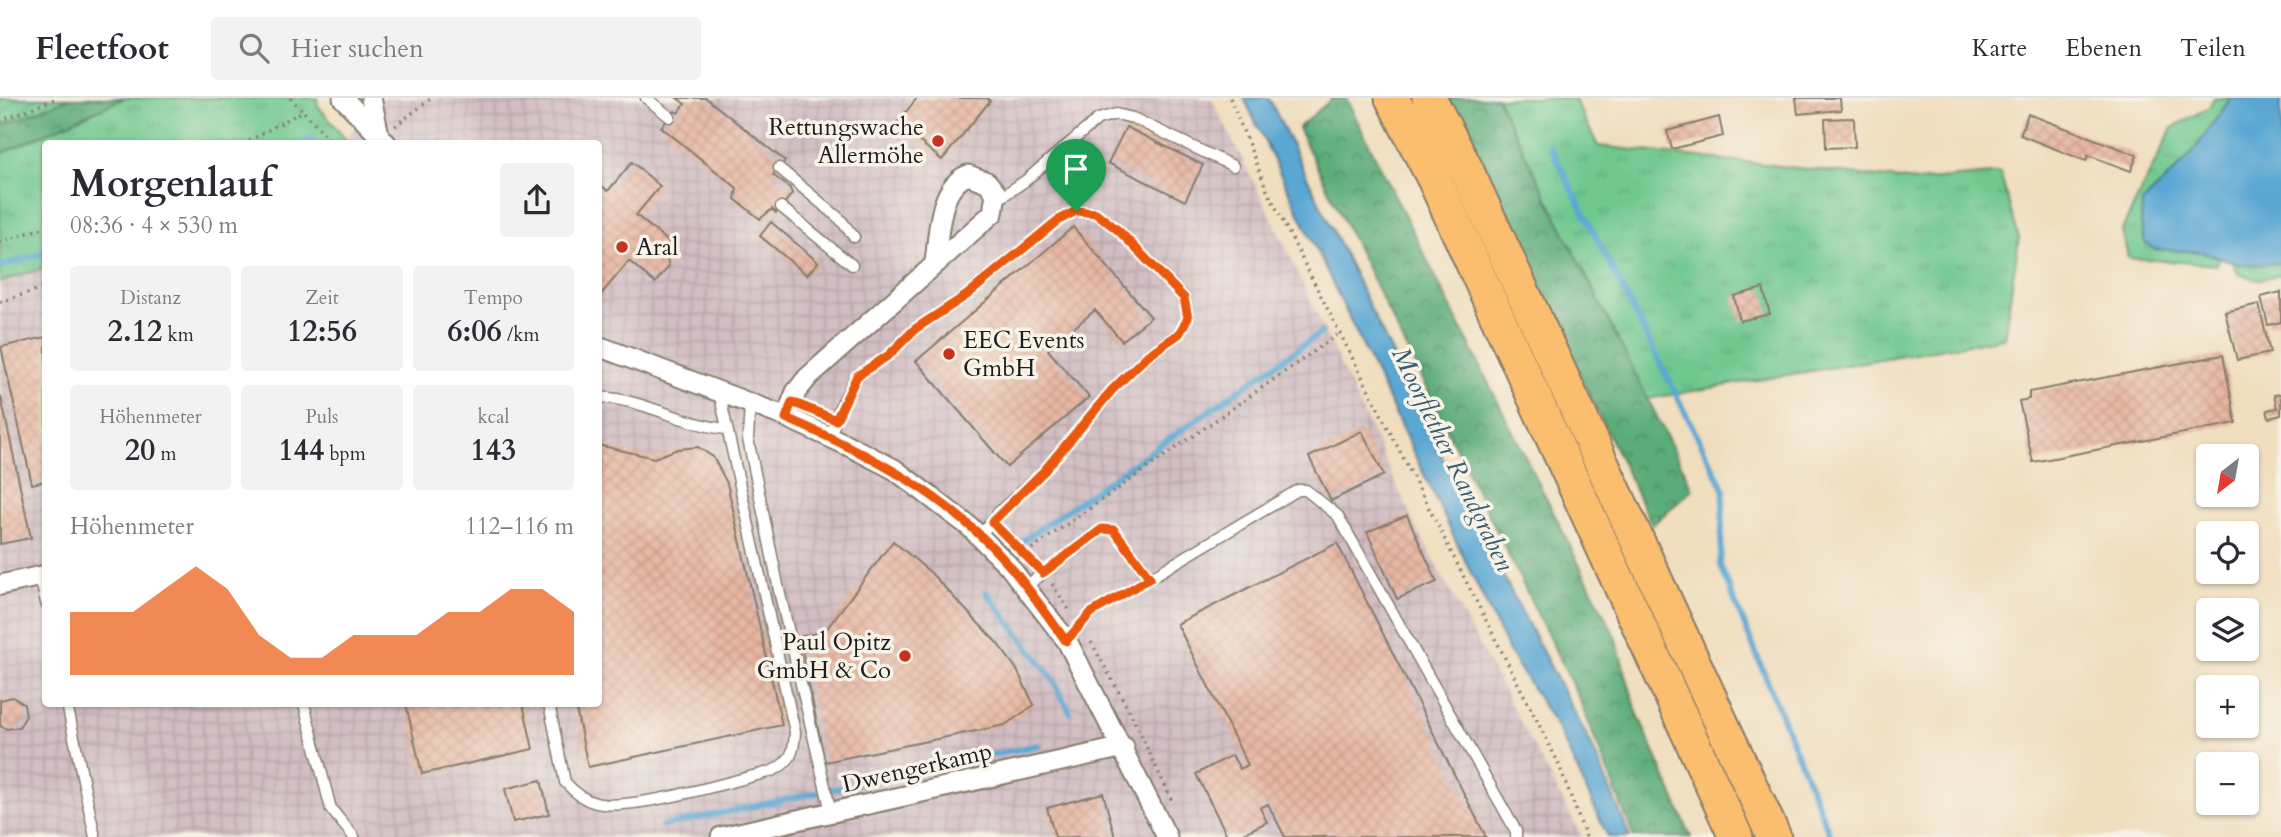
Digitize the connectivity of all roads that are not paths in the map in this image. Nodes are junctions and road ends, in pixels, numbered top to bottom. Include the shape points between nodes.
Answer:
1 (343, 98) edge
2 (371, 98) edge
3 (646, 98) edge
4 (1380, 98) edge
5 (1392, 98) edge
6 (1429, 98) edge
7 (670, 117) dead end
8 (383, 139) edge
9 (1233, 166) dead end
10 (779, 168) dead end
11 (1435, 180) junction
12 (997, 201) junction
13 (781, 207) dead end
14 (854, 237) dead end
15 (935, 262) junction
16 (852, 265) dead end
17 (602, 348) edge
18 (719, 392) junction
19 (602, 398) edge
20 (750, 404) junction
21 (786, 418) junction
22 (727, 429) junction
23 (830, 437) junction
24 (986, 529) junction
25 (42, 575) edge
26 (1150, 578) junction
27 (0, 585) edge
28 (1025, 587) junction
29 (1066, 641) junction
30 (68, 707) edge
31 (305, 707) edge
32 (550, 707) edge
33 (1124, 747) junction
34 (830, 805) junction
35 (95, 837) edge
36 (354, 837) edge
37 (720, 837) edge
38 (1167, 837) edge
39 (1516, 837) edge
40 (1736, 837) edge
41 (1773, 837) edge

1 - 8 street
2 - 8 street
3 - 7 lane
4 - 11 highway
5 - 11 highway
6 - 41 highway via 1466,169
9 - 12 lane via 1133,118 1109,115 1098,119
10 - 14 lane
11 - 40 highway
12 - 15 street via 993,213
12 - 15 street via 992,187 981,178 968,175 957,181 943,209
13 - 16 lane
15 - 21 street via 808,377
17 - 18 street
18 - 20 street
18 - 22 lane
19 - 22 lane via 639,403
20 - 21 street
20 - 34 lane via 748,439
21 - 23 street
22 - 32 lane via 795,732 794,753 772,771 621,806 594,803 565,782
23 - 24 street via 894,469
23 - 24 lane via 857,376 1057,221 1076,211 1096,213 1184,298 1188,318 1179,334 1148,355 1112,390 1044,471
24 - 28 street
25 - 27 street
26 - 28 lane via 1114,530 1102,529
26 - 29 lane via 1091,613
26 - 39 lane via 1298,490 1306,490 1338,516
28 - 29 street
29 - 33 street
30 - 35 lane
31 - 36 lane via 331,809
33 - 34 street, Dwengerkamp
33 - 38 street
34 - 37 street, Dwengerkamp

